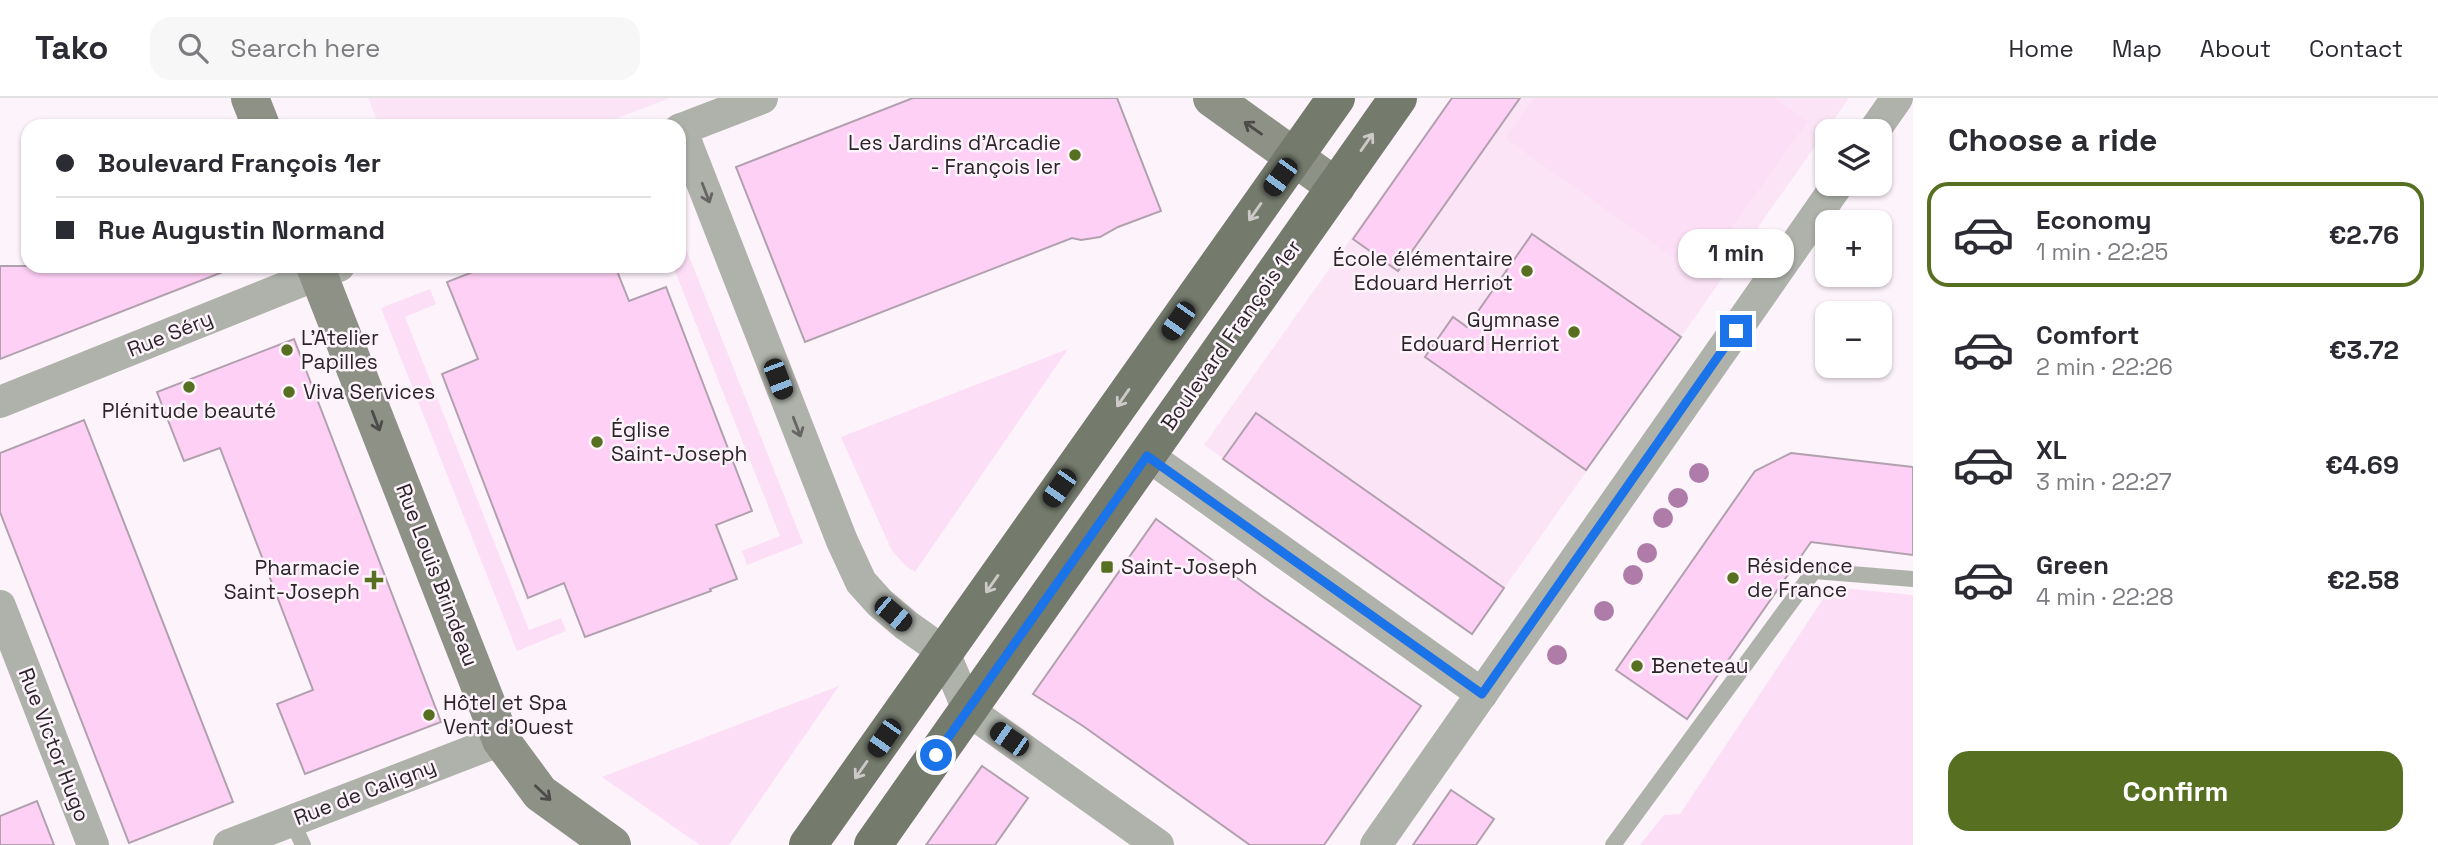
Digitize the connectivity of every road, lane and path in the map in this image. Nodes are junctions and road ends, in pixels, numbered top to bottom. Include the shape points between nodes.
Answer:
1 (250, 98) edge
2 (762, 98) edge
3 (1212, 98) edge
4 (1336, 98) edge
5 (1398, 98) edge
6 (1896, 98) edge
7 (258, 119) edge
8 (1882, 119) edge
9 (686, 128) edge
10 (686, 145) edge
11 (1295, 157) junction
12 (1336, 187) junction
13 (1830, 196) edge
14 (314, 273) edge
15 (326, 273) edge
16 (0, 402) edge
17 (1147, 456) junction
18 (1913, 579) edge
19 (0, 606) edge
20 (944, 652) junction
21 (1482, 694) junction
22 (968, 710) junction
23 (501, 740) junction
24 (298, 833) edge
25 (93, 845) edge
26 (229, 845) edge
27 (612, 845) edge
28 (808, 845) edge
29 (873, 845) edge
30 (1158, 845) edge
31 (1376, 845) edge
32 (1613, 845) edge

1 - 7 main road
2 - 9 street
11 -> 3 main road
4 - 11 main road
12 -> 5 main road, Boulevard François 1er
6 - 8 street
10 -> 20 street via 861,582 897,618
11 - 12 main road
11 -> 20 main road
12 - 17 main road, Boulevard François 1er
13 - 21 street
14 - 16 street, Rue Séry
15 -> 23 main road, Rue Louis Brindeau
17 - 21 street
17 - 22 main road, Boulevard François 1er
18 - 32 lane via 1814,571
19 - 25 street, Rue Victor Hugo
20 - 22 street
20 -> 28 main road
21 - 31 street
22 - 29 main road, Boulevard François 1er
22 - 30 street
23 - 24 street, Rue de Caligny
23 -> 27 main road, Rue Louis Brindeau via 540,793
24 - 26 street, Rue de Caligny

